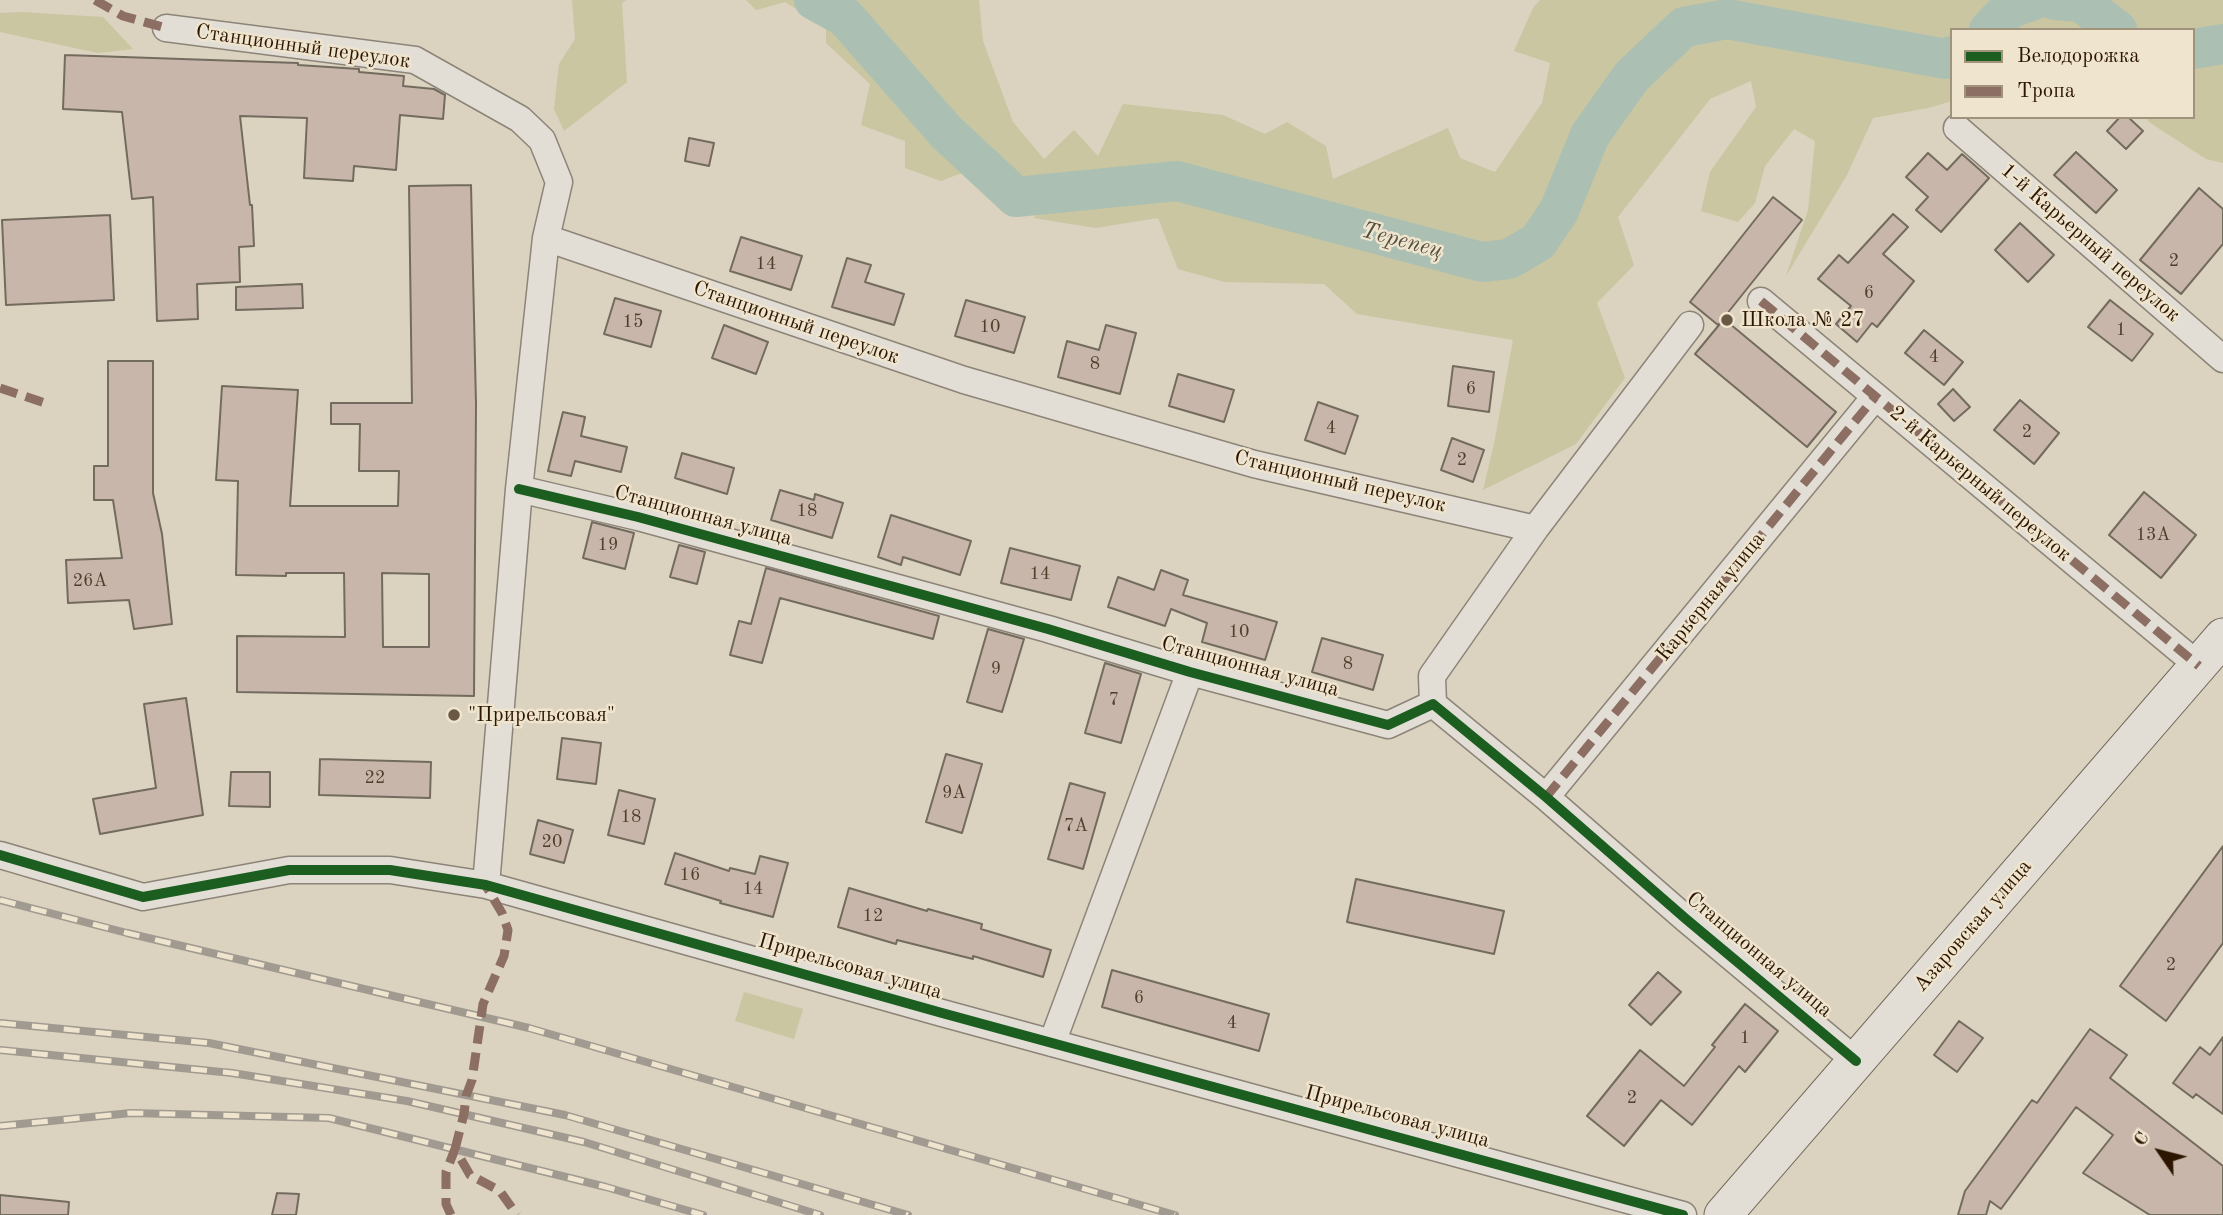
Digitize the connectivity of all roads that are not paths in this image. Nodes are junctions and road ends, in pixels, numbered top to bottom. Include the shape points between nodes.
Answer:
1 (166, 28) dead end
2 (1957, 128) dead end
3 (547, 238) junction
4 (1761, 301) dead end
5 (1690, 325) dead end
6 (2223, 359) edge
7 (1875, 397) junction
8 (519, 489) junction
9 (1535, 528) junction
10 (2223, 637) edge
11 (2199, 666) junction
12 (1190, 672) junction
13 (1433, 704) junction
14 (1546, 797) junction
15 (0, 855) edge
16 (486, 885) junction
17 (1052, 1043) junction
18 (1856, 1061) junction
19 (1683, 1215) edge
20 (1723, 1215) edge

1 - 3 street, Станционный переулок via 415,60 520,119 542,140 559,182
2 - 6 street, 1-й Карьерный переулок
3 - 8 street
3 - 9 street, Станционный переулок via 964,380 1254,464
4 - 7 street, 2-й Карьерный переулок
5 - 9 street
7 - 11 street, 2-й Карьерный переулок
7 - 14 street, Карьерная улица
8 - 12 street, Станционная улица via 665,524
8 - 16 street
9 - 13 street via 1432,676
10 - 11 street, Азаровская улица
11 - 18 street, Азаровская улица
12 - 13 street, Станционная улица via 1388,725
12 - 17 street
13 - 14 street, Станционная улица
14 - 18 street, Станционная улица
15 - 16 street, Прирельсовая улица via 143,897 289,870 390,870
16 - 17 street, Прирельсовая улица
17 - 19 street, Прирельсовая улица
18 - 20 street, Азаровская улица

